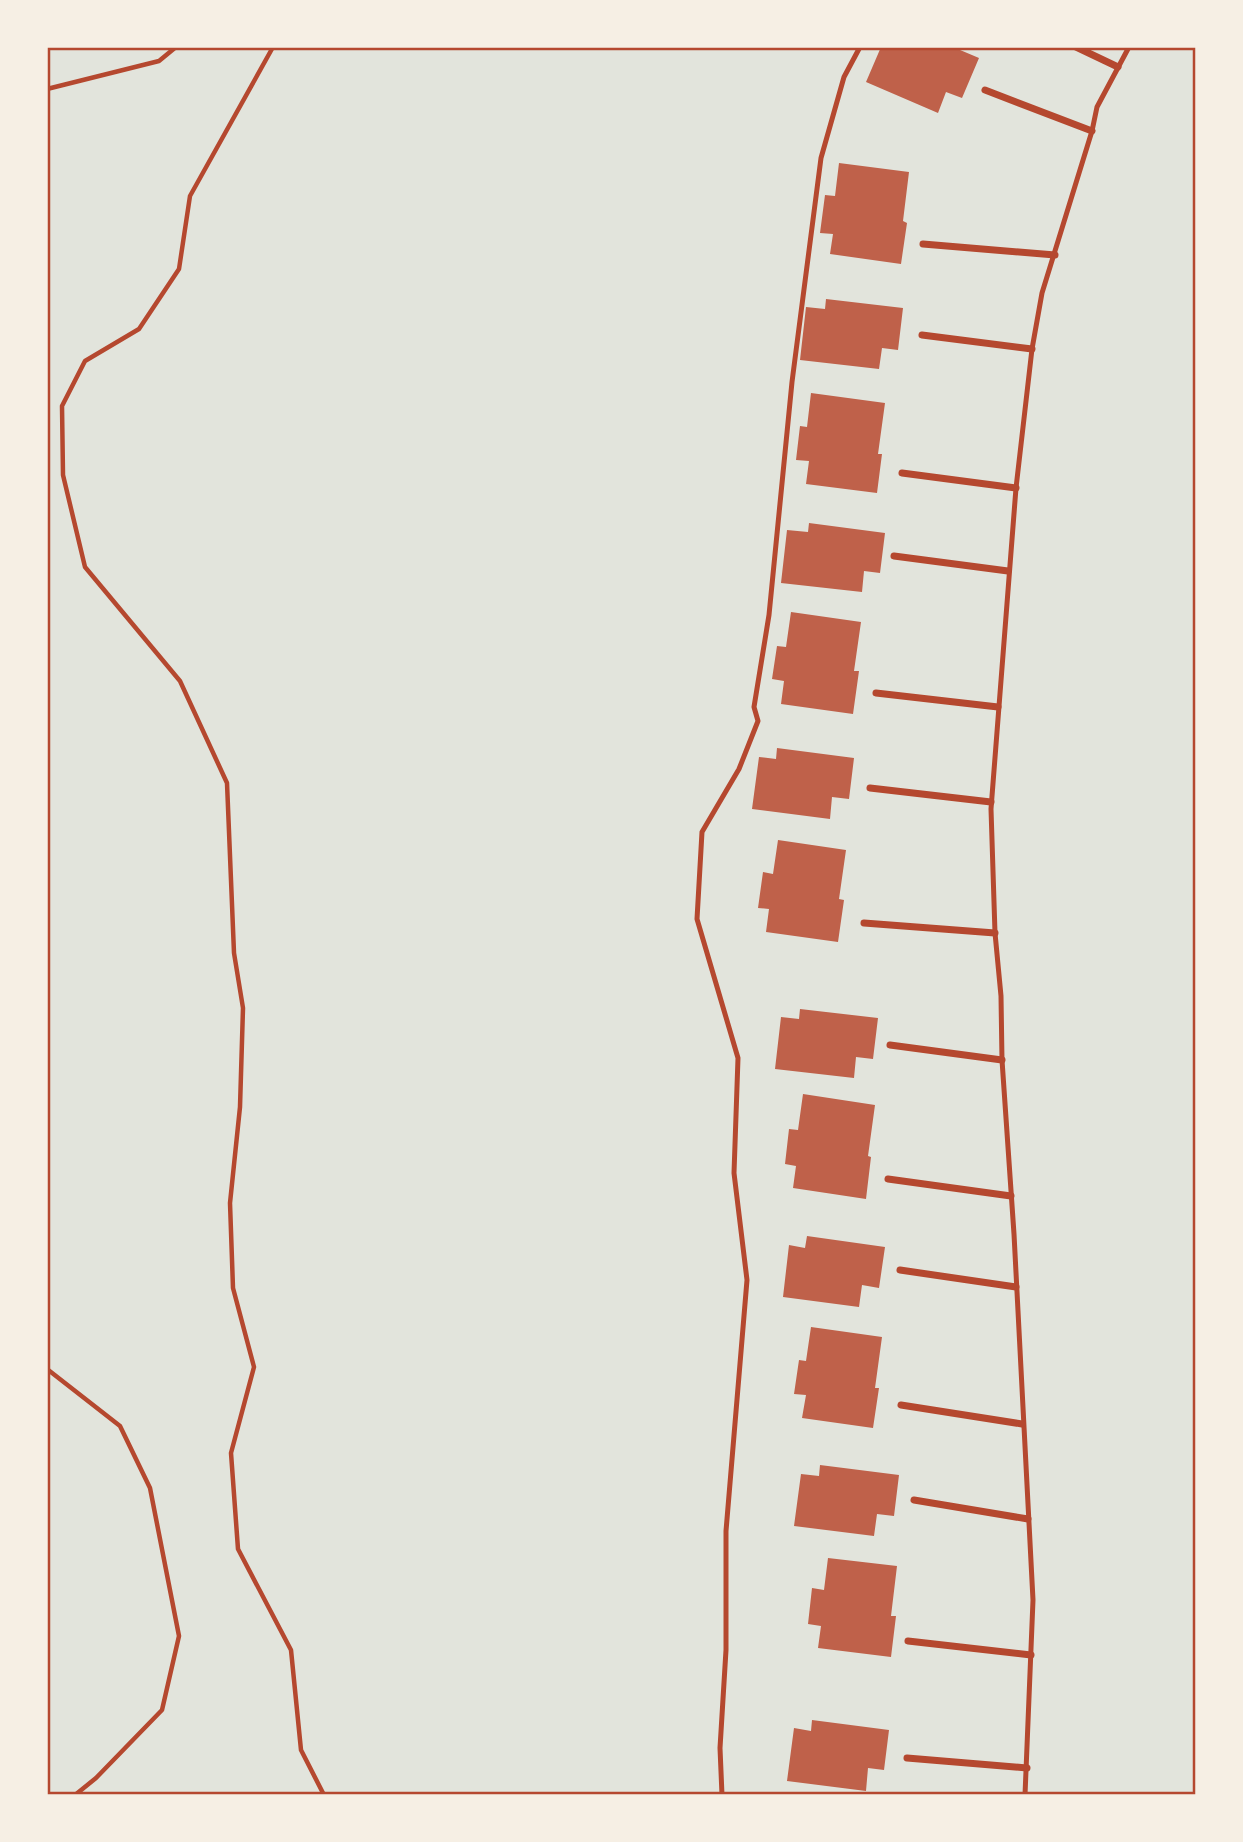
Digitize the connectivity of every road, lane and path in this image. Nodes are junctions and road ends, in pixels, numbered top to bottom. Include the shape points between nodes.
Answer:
1 (176, 47) edge
2 (273, 47) edge
3 (860, 47) edge
4 (1076, 47) edge
5 (1129, 47) edge
6 (1118, 67) junction
7 (47, 89) edge
8 (985, 90) dead end
9 (1092, 131) junction
10 (923, 244) dead end
11 (1055, 255) junction
12 (922, 335) dead end
13 (1032, 349) junction
14 (902, 473) dead end
15 (1016, 488) junction
16 (894, 556) dead end
17 (1009, 571) junction
18 (876, 693) dead end
19 (998, 707) junction
20 (870, 788) dead end
21 (991, 802) junction
22 (864, 923) dead end
23 (995, 933) junction
24 (890, 1045) dead end
25 (1002, 1060) junction
26 (888, 1180) dead end
27 (1011, 1196) junction
28 (900, 1270) dead end
29 (1016, 1287) junction
30 (47, 1369) edge
31 (901, 1405) dead end
32 (1022, 1424) junction
33 (914, 1500) dead end
34 (1028, 1518) junction
35 (908, 1641) dead end
36 (1031, 1655) junction
37 (907, 1759) dead end
38 (1027, 1768) junction
39 (75, 1795) edge
40 (324, 1795) edge
41 (722, 1795) edge
42 (1025, 1795) edge

1 - 7 path via 159,61
2 - 40 path via 190,196 179,269 139,329 85,361 62,406 63,475 85,567 180,681 227,783 234,953 243,1008 240,1107 230,1203 233,1287 254,1367 231,1453 237,1549 291,1650 301,1750
3 - 41 lane via 844,77 821,159 792,382 769,615 754,708 758,721 739,769 702,832 697,919 738,1058 733,1173 747,1280 726,1531
4 - 6 street
5 - 6 lane
6 - 9 lane via 1097,107
8 - 9 street
9 - 11 lane
10 - 11 street
11 - 13 lane via 1042,293
12 - 13 street
13 - 15 lane
14 - 15 street
15 - 17 lane
16 - 17 street
17 - 19 lane
18 - 19 street
19 - 21 lane
20 - 21 street
21 - 23 lane
22 - 23 street
23 - 25 lane
24 - 25 street
25 - 27 lane
26 - 27 street
27 - 29 lane
28 - 29 street
29 - 32 lane
30 - 39 path via 120,1426 150,1488 179,1636 162,1710
31 - 32 street
32 - 34 lane
33 - 34 street
34 - 36 lane
35 - 36 street
36 - 38 lane
37 - 38 street
38 - 42 lane

